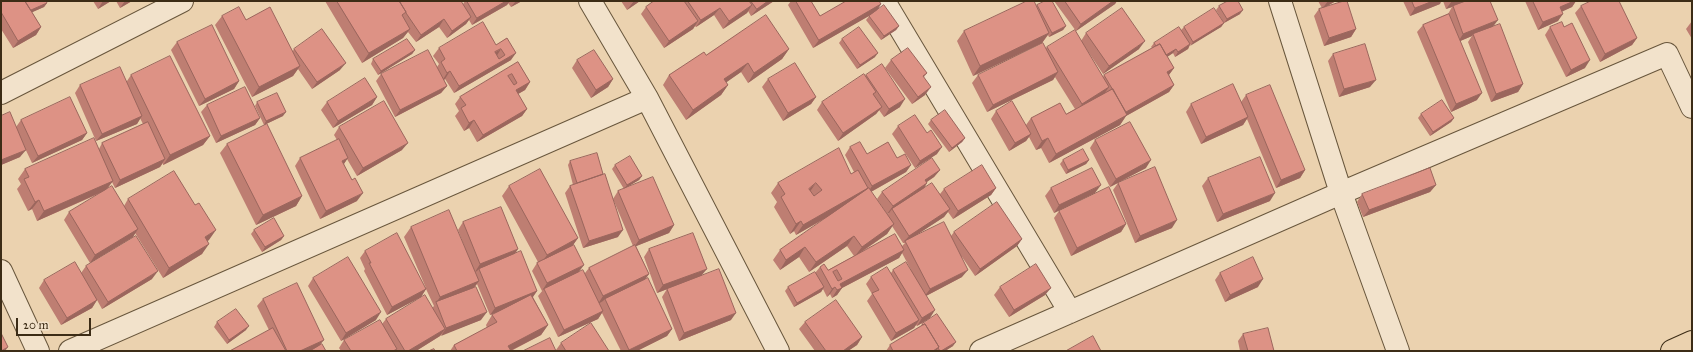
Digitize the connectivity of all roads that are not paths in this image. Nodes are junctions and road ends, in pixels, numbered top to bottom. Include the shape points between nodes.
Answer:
1 (182, 1) edge
2 (590, 1) edge
3 (884, 1) edge
4 (1280, 1) edge
5 (1, 93) edge
6 (647, 98) junction
7 (1692, 107) edge
8 (1341, 193) junction
9 (1, 271) edge
10 (1070, 312) junction
11 (1692, 342) edge
12 (38, 351) edge
13 (70, 351) edge
14 (778, 351) edge
15 (981, 351) edge
16 (1398, 351) edge
17 (1672, 351) edge

1 - 5 street
2 - 6 street
3 - 10 street
4 - 8 street
6 - 13 street
6 - 14 street
7 - 8 street via 1667,54
8 - 10 street
8 - 16 street
9 - 12 street
10 - 15 street
11 - 17 highway

